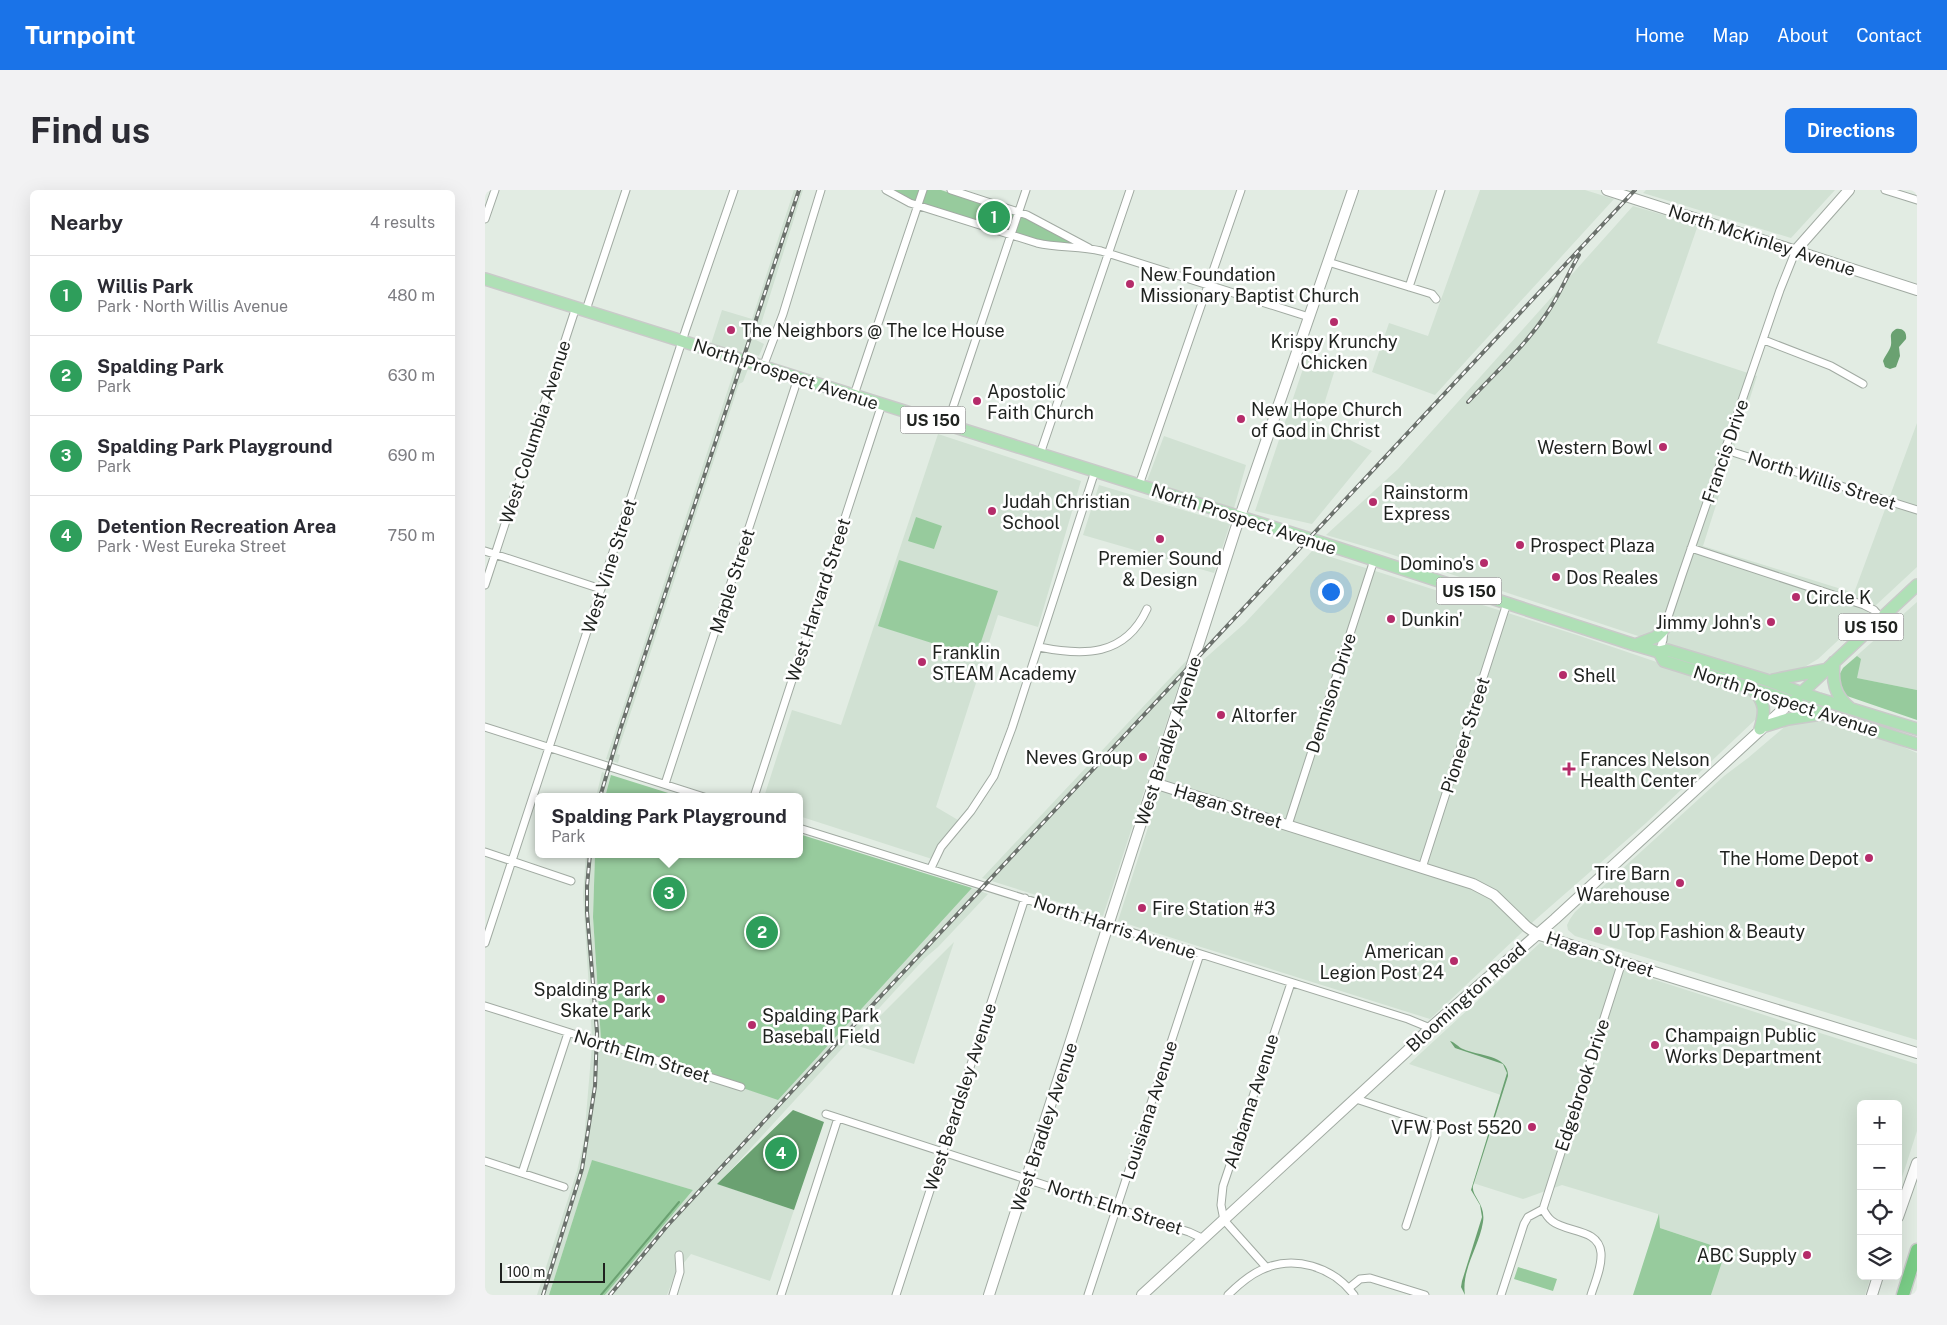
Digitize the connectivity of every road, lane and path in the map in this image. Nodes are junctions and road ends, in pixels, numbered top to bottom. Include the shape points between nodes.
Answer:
1 (495, 190) edge
2 (626, 190) edge
3 (734, 190) edge
4 (821, 190) edge
5 (886, 190) edge
6 (923, 190) edge
7 (951, 190) edge
8 (1026, 190) edge
9 (1130, 190) edge
10 (1241, 190) edge
11 (1353, 190) edge
12 (1441, 190) edge
13 (1607, 190) edge
14 (1849, 190) edge
15 (1885, 190) edge
16 (1917, 200) edge
17 (917, 206) junction
18 (1019, 212) junction
19 (485, 219) edge
20 (1011, 235) junction
21 (1089, 248) junction
22 (1796, 250) junction
23 (1108, 253) junction
24 (1328, 262) junction
25 (485, 279) edge
26 (1208, 284) junction
27 (1409, 287) junction
28 (1917, 290) edge
29 (1437, 299) dead end
30 (581, 309) junction
31 (1309, 317) junction
32 (1764, 340) junction
33 (683, 341) junction
34 (763, 367) junction
35 (798, 378) junction
36 (1863, 384) dead end
37 (854, 395) junction
38 (882, 404) junction
39 (947, 425) junction
40 (1726, 450) junction
41 (1040, 454) junction
42 (1095, 471) junction
43 (1139, 485) junction
44 (1917, 510) edge
45 (1240, 517) junction
46 (1691, 548) junction
47 (485, 551) edge
48 (495, 554) junction
49 (1374, 560) junction
50 (485, 585) edge
51 (1917, 585) edge
52 (601, 588) junction
53 (1507, 604) junction
54 (1147, 609) dead end
55 (1881, 618) junction
56 (1664, 629) junction
57 (1635, 645) junction
58 (1039, 647) junction
59 (1659, 652) junction
60 (1830, 665) junction
61 (1766, 680) junction
62 (1752, 688) junction
63 (1801, 692) junction
64 (1792, 701) junction
65 (1851, 709) junction
66 (1823, 714) junction
67 (485, 727) edge
68 (1762, 728) junction
69 (1917, 729) edge
70 (1917, 744) edge
71 (549, 747) junction
72 (1154, 783) junction
73 (665, 784) junction
74 (692, 793) edge
75 (755, 793) edge
76 (1288, 825) junction
77 (803, 829) edge
78 (485, 852) edge
79 (512, 861) junction
80 (931, 868) junction
81 (1422, 868) junction
82 (571, 881) dead end
83 (1025, 898) junction
84 (1109, 925) junction
85 (1537, 934) junction
86 (485, 943) edge
87 (1200, 954) junction
88 (1622, 962) junction
89 (1291, 983) junction
90 (485, 1006) edge
91 (1430, 1028) junction
92 (568, 1032) junction
93 (1917, 1053) edge
94 (741, 1087) dead end
95 (1356, 1098) junction
96 (826, 1114) dead end
97 (838, 1118) junction
98 (943, 1152) junction
99 (485, 1161) edge
100 (1917, 1163) edge
101 (522, 1173) junction
102 (1027, 1179) junction
103 (564, 1187) dead end
104 (1902, 1205) edge
105 (1117, 1209) junction
106 (1543, 1209) junction
107 (1223, 1220) junction
108 (1406, 1226) dead end
109 (1204, 1239) junction
110 (1917, 1250) edge
111 (679, 1255) dead end
112 (1266, 1267) junction
113 (1877, 1280) edge
114 (1349, 1288) junction
115 (673, 1295) edge
116 (781, 1295) edge
117 (896, 1295) edge
118 (989, 1295) edge
119 (1088, 1295) edge
120 (1142, 1295) edge
121 (1227, 1295) edge
122 (1354, 1295) edge
123 (1425, 1295) edge
124 (1501, 1295) edge
125 (1591, 1295) edge
126 (1872, 1295) edge
127 (1903, 1295) edge

1 - 19 street
2 - 30 street, West Columbia Avenue
3 - 33 street, West Vine Street
4 - 34 street via 783,314
5 - 17 street
6 - 17 street
7 - 18 street
8 - 18 street
9 - 23 street
10 - 26 street
11 - 24 main road, West Bradley Avenue
12 - 27 street
13 - 22 main road, North McKinley Avenue
14 - 22 main road
15 - 16 street
17 - 20 street
17 - 37 street
18 - 20 street
18 - 21 street
20 - 21 street via 1052,247
20 - 39 street
21 - 23 street
22 - 28 main road, North McKinley Avenue
22 - 32 street, Francis Drive
23 - 26 street
23 - 41 street
24 - 27 street
24 - 31 main road, West Bradley Avenue
25 - 30 main road, North Prospect Avenue / US 150
26 - 31 street
26 - 43 street
27 - 29 street via 1432,294
30 - 33 main road, North Prospect Avenue / US 150
30 - 48 street, West Columbia Avenue
31 - 45 main road, West Bradley Avenue
32 - 36 street via 1831,366
32 - 40 street, Francis Drive
33 - 34 main road, North Prospect Avenue / US 150
33 - 52 street, West Vine Street
34 - 35 main road, North Prospect Avenue / US 150
35 - 37 main road, North Prospect Avenue / US 150
35 - 73 street, Maple Street
37 - 38 main road, North Prospect Avenue / US 150
38 - 39 main road, North Prospect Avenue / US 150
38 - 75 street, West Harvard Street
39 - 41 main road, North Prospect Avenue / US 150
40 - 44 street, North Willis Street
40 - 46 street, Francis Drive
41 - 42 main road, North Prospect Avenue / US 150
42 - 43 main road, North Prospect Avenue / US 150
42 - 58 street
43 - 45 main road, North Prospect Avenue / US 150
45 - 49 main road, North Prospect Avenue / US 150
45 - 72 main road, West Bradley Avenue
46 - 55 street via 1864,605
46 - 56 street, Francis Drive
47 - 48 street
48 - 50 street, West Columbia Avenue
48 - 52 street
49 - 53 main road, North Prospect Avenue / US 150
49 - 76 street, Dennison Drive
51 - 55 main road, US 150
52 - 71 street, West Vine Street
53 - 57 main road, North Prospect Avenue / US 150
53 - 81 street, Pioneer Street
54 - 58 street via 1132,634 1103,649 1078,653
55 - 60 main road, US 150
56 - 57 main road via 1656,637
56 - 59 street, Francis Drive
57 - 59 main road, North Prospect Avenue / US 150
58 - 80 street via 994,776 971,811 941,847
59 - 61 main road, North Prospect Avenue / US 150 via 1667,650
59 - 62 main road, North Prospect Avenue / US 150 via 1664,661
60 - 61 main road via 1780,680
60 - 63 main road, US 150
60 - 65 main road via 1839,698
61 - 63 main road, North Prospect Avenue
62 - 64 main road, North Prospect Avenue / US 150
62 - 68 main road via 1764,706
63 - 64 main road, US 150
63 - 65 main road, North Prospect Avenue
64 - 66 main road, North Prospect Avenue
64 - 68 main road, Bloomington Road
65 - 69 main road, North Prospect Avenue
66 - 68 main road via 1788,718
66 - 70 main road, North Prospect Avenue
67 - 71 street
68 - 85 main road, Bloomington Road
71 - 73 street
71 - 79 street, West Vine Street
72 - 76 main road, Hagan Street
72 - 84 main road, West Bradley Avenue
73 - 74 street
76 - 81 main road, Hagan Street
77 - 80 street, North Harris Avenue
78 - 79 street
79 - 82 street
79 - 86 street, West Vine Street
80 - 83 street, North Harris Avenue
81 - 85 main road, Hagan Street via 1488,891
83 - 84 street, North Harris Avenue
83 - 98 street, West Beardsley Avenue
84 - 87 street, North Harris Avenue
84 - 102 main road, West Bradley Avenue
85 - 88 main road, Hagan Street
85 - 91 main road, Bloomington Road
87 - 89 street, North Harris Avenue
87 - 105 street, Louisiana Avenue
88 - 93 main road, Hagan Street
88 - 106 street, Edgebrook Drive
89 - 91 street, North Harris Avenue
89 - 107 street, Alabama Avenue via 1223,1186
90 - 92 street, North Elm Street
91 - 95 main road, Bloomington Road
92 - 94 street, North Elm Street
92 - 101 street
95 - 107 main road, Bloomington Road
95 - 108 street via 1435,1127 1435,1137
96 - 97 street, North Elm Street
97 - 98 street, North Elm Street
97 - 116 street
98 - 102 street, North Elm Street
98 - 117 street, West Beardsley Avenue
99 - 101 street
100 - 104 main road
101 - 103 street
102 - 105 street, North Elm Street
102 - 118 main road, West Bradley Avenue
105 - 109 street, North Elm Street
105 - 119 street, Louisiana Avenue
106 - 124 street via 1524,1224
106 - 125 street via 1553,1222 1588,1235 1597,1243 1601,1259
107 - 109 main road, Bloomington Road
107 - 112 street
109 - 120 main road, Bloomington Road
110 - 127 highway
111 - 115 street via 680,1272
112 - 114 street via 1288,1263 1310,1265 1330,1273
112 - 121 street
113 - 126 main road
114 - 122 street
114 - 123 street via 1360,1278 1370,1278

